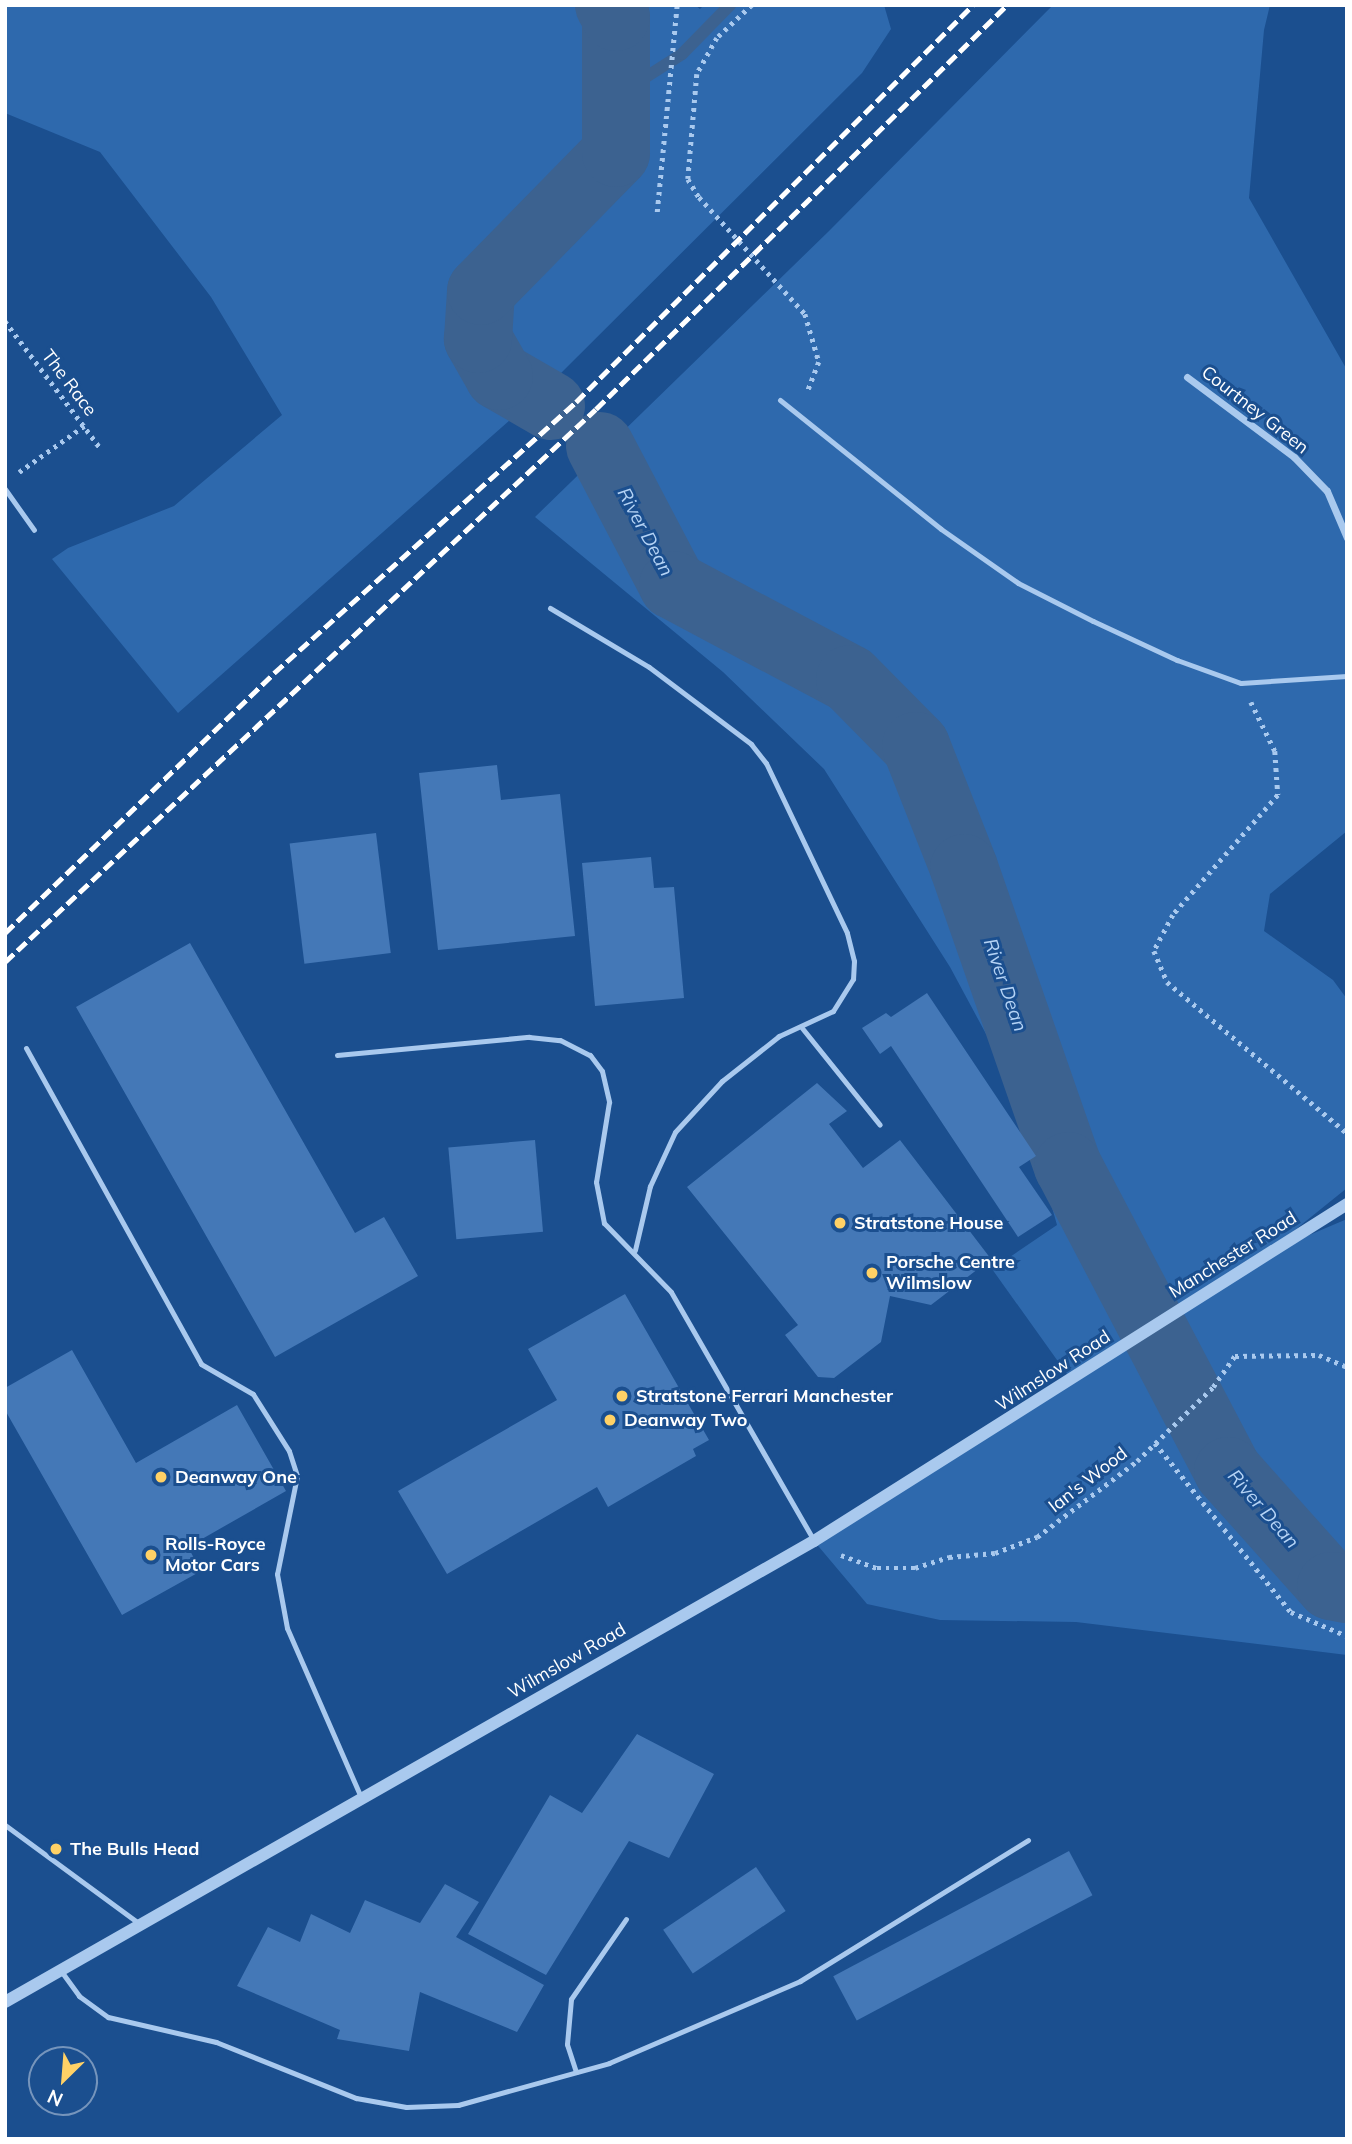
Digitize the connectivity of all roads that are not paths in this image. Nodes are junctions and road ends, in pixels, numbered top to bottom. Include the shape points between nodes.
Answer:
1 (1186, 377) dead end
2 (780, 400) dead end
3 (5, 489) edge
4 (34, 530) dead end
5 (1347, 538) edge
6 (550, 608) dead end
7 (1347, 676) edge
8 (802, 1028) junction
9 (26, 1048) dead end
10 (337, 1055) dead end
11 (880, 1125) dead end
12 (1347, 1204) edge
13 (635, 1250) junction
14 (1138, 1336) joint
15 (814, 1541) junction
16 (362, 1800) junction
17 (5, 1825) edge
18 (1028, 1840) dead end
19 (626, 1919) dead end
20 (142, 1925) junction
21 (61, 1971) junction
22 (5, 2002) edge
23 (576, 2072) junction

1 - 5 street, Courtney Green via 1294,457 1327,492
2 - 7 lane via 941,529 1018,583 1177,660 1241,683
3 - 4 lane
6 - 8 lane via 649,667 751,744 766,763 847,933 854,961 853,979 833,1011
8 - 11 lane
8 - 13 lane via 779,1036 722,1081 675,1132 650,1186
9 - 16 lane via 201,1364 253,1394 289,1451 297,1476 277,1574 287,1628
10 - 13 lane via 529,1037 576,1046 590,1055 607,1086 597,1200 604,1223
12 - 14 street, Manchester Road
13 - 15 lane via 671,1292
14 - 15 street, Wilmslow Road
15 - 16 street, Wilmslow Road
16 - 20 street, Wilmslow Road
17 - 20 lane
18 - 23 lane via 800,1980 609,2063
19 - 23 lane via 571,1999 567,2044
20 - 21 street, Wilmslow Road
21 - 22 street, Wilmslow Road
21 - 23 lane via 79,1996 108,2017 216,2042 356,2098 406,2107 458,2105

